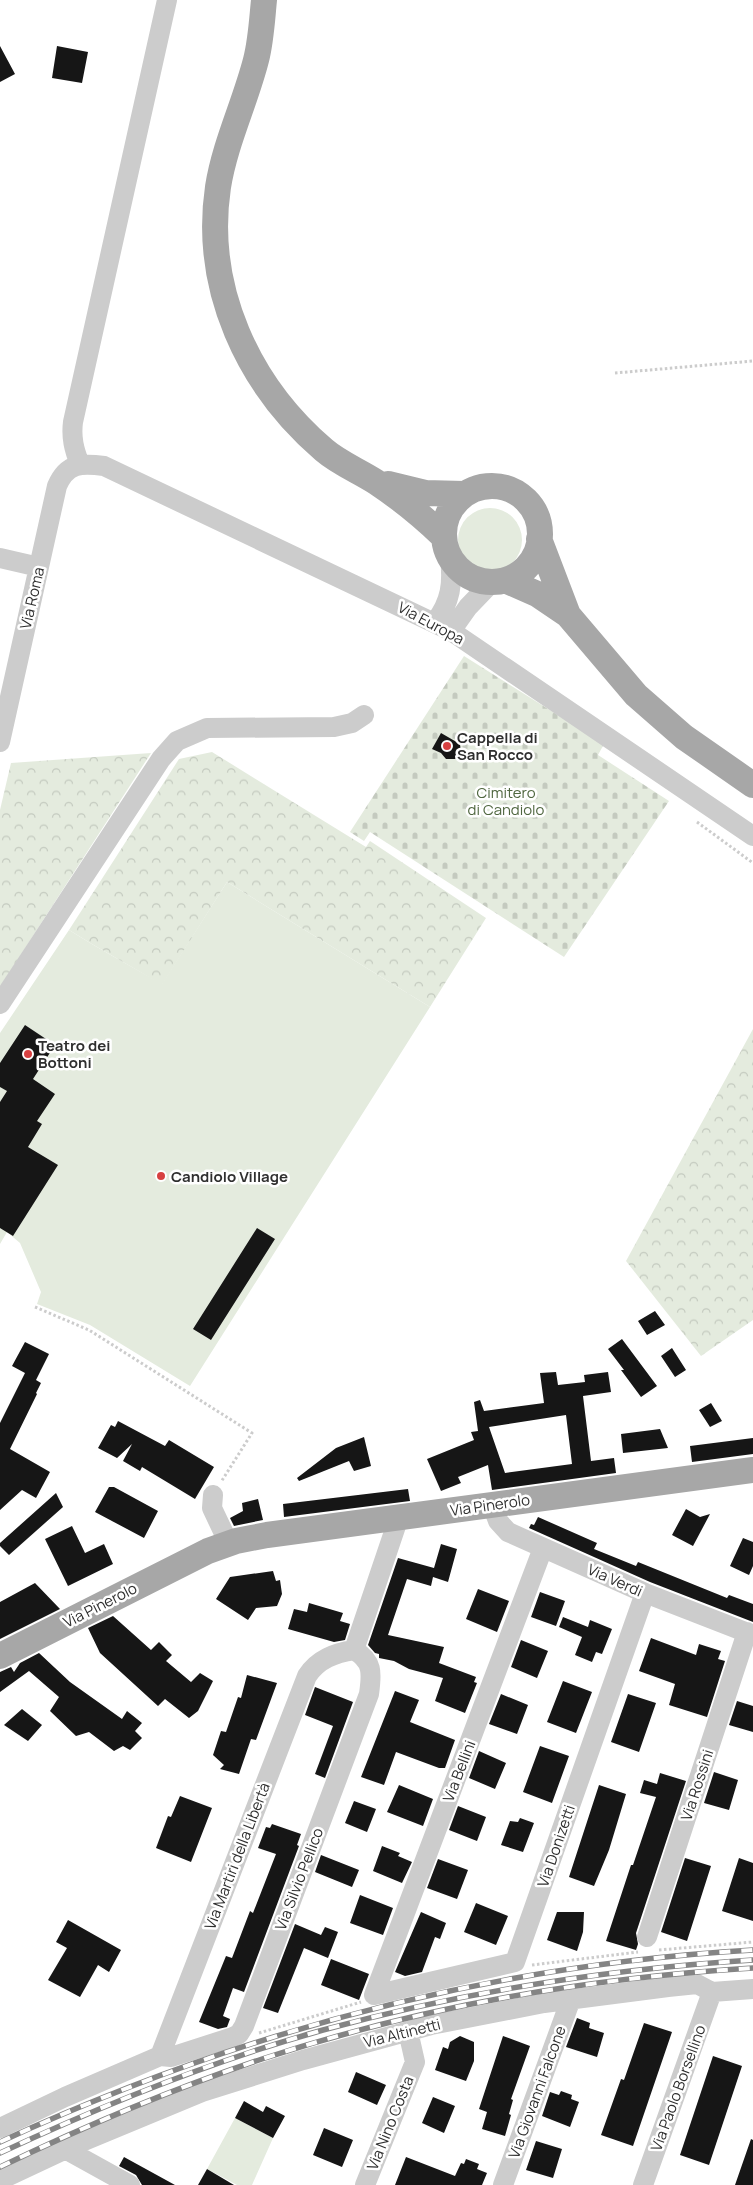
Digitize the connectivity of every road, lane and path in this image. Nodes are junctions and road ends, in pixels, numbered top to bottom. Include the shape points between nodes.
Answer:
1 (168, 0) edge
2 (264, 0) edge
3 (753, 361) edge
4 (615, 373) dead end
5 (80, 465) junction
6 (375, 481) junction
7 (464, 494) junction
8 (539, 539) junction
9 (447, 547) junction
10 (0, 558) edge
11 (39, 567) junction
12 (498, 581) junction
13 (568, 616) junction
14 (443, 627) junction
15 (364, 715) dead end
16 (0, 742) edge
17 (753, 786) edge
18 (753, 836) edge
19 (0, 1004) edge
20 (35, 1307) dead end
21 (753, 1470) edge
22 (213, 1495) joint
23 (492, 1505) junction
24 (399, 1517) junction
25 (229, 1544) junction
26 (543, 1548) junction
27 (646, 1593) junction
28 (750, 1634) edge
29 (354, 1650) junction
30 (0, 1656) edge
31 (753, 1942) edge
32 (648, 1946) junction
33 (515, 1962) junction
34 (753, 1989) edge
35 (712, 1992) junction
36 (374, 1994) junction
37 (571, 1999) junction
38 (408, 2031) junction
39 (239, 2034) junction
40 (160, 2056) junction
41 (0, 2128) edge
42 (65, 2149) junction
43 (0, 2180) edge
44 (130, 2185) edge
45 (365, 2185) edge
46 (503, 2185) edge
47 (642, 2185) edge

1 - 5 street via 73,422 73,448
2 - 6 main road via 256,60 227,148 218,187 216,246 221,282 234,327 257,375 286,413 325,451
3 - 4 path
5 - 11 street, Via Roma via 62,474 57,486
5 - 14 street, Via Europa via 104,466
6 - 7 main road via 425,494
6 - 9 main road via 413,509
7 - 8 main road via 495,486 511,490 525,499 534,511 539,524
7 - 9 main road via 452,506 445,520
8 - 12 main road via 536,553 528,565 518,574
8 - 13 main road
9 - 12 main road via 458,568 468,576
9 - 14 street via 452,577
10 - 11 street
11 - 16 street, Via Roma
12 - 13 main road via 538,594
12 - 14 street
13 - 17 main road via 636,695 684,737
14 - 18 street, Via Europa
15 - 19 street via 352,723 334,727 207,728 177,741 161,759
20 - 22 path via 89,1330 252,1433
21 - 23 main road, Via Pinerolo
22 - 25 street via 212,1508
23 - 24 main road, Via Pinerolo
23 - 26 street, Via Verdi via 498,1521 508,1532
24 - 25 main road, Via Pinerolo via 267,1535
24 - 29 street
25 - 30 main road, Via Pinerolo via 208,1551
26 - 27 street, Via Verdi
26 - 36 street, Via Bellini
27 - 28 street, Via Verdi
27 - 33 street, Via Donizetti
28 - 32 street, Via Rossini
29 - 39 street, Via Silvio Pellico via 368,1663 371,1672 369,1694
29 - 40 street, Via Martiri della Libertà via 338,1652 322,1660 307,1676
31 - 32 path
32 - 33 path via 526,1966
33 - 36 street
34 - 35 street, Via Altinetti
35 - 37 street, Via Altinetti via 697,1984
35 - 47 street, Via Paolo Borsellino
36 - 39 path via 365,2001 246,2037
37 - 38 street, Via Altinetti
37 - 46 street, Via Giovanni Falcone
38 - 42 street, Via Altinetti via 202,2092
38 - 45 street, Via Nino Costa via 415,2062
39 - 40 street via 171,2057
40 - 41 street
42 - 43 street, Via Altinetti
42 - 44 street

